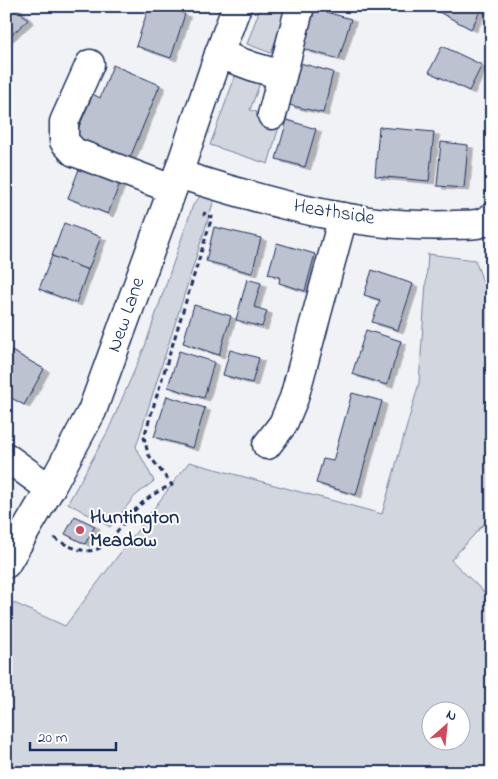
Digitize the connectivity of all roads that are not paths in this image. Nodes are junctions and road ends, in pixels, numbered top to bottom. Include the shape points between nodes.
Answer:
1 (237, 6) edge
2 (300, 6) edge
3 (219, 54) junction
4 (90, 64) dead end
5 (282, 76) junction
6 (272, 115) dead end
7 (175, 182) junction
8 (342, 217) junction
9 (489, 226) edge
10 (267, 445) dead end
11 (6, 457) edge
12 (50, 489) junction
13 (6, 564) edge

1 - 3 street, New Lane
2 - 5 street
3 - 5 street
3 - 7 street, New Lane
4 - 7 street, Heathside via 64,122 64,141 74,152
5 - 6 street
7 - 8 street, Heathside via 212,184 274,203
7 - 12 street, New Lane via 92,411
8 - 9 street, Heathside via 430,226
8 - 10 street via 294,398 283,424
11 - 12 street
12 - 13 street, New Lane

